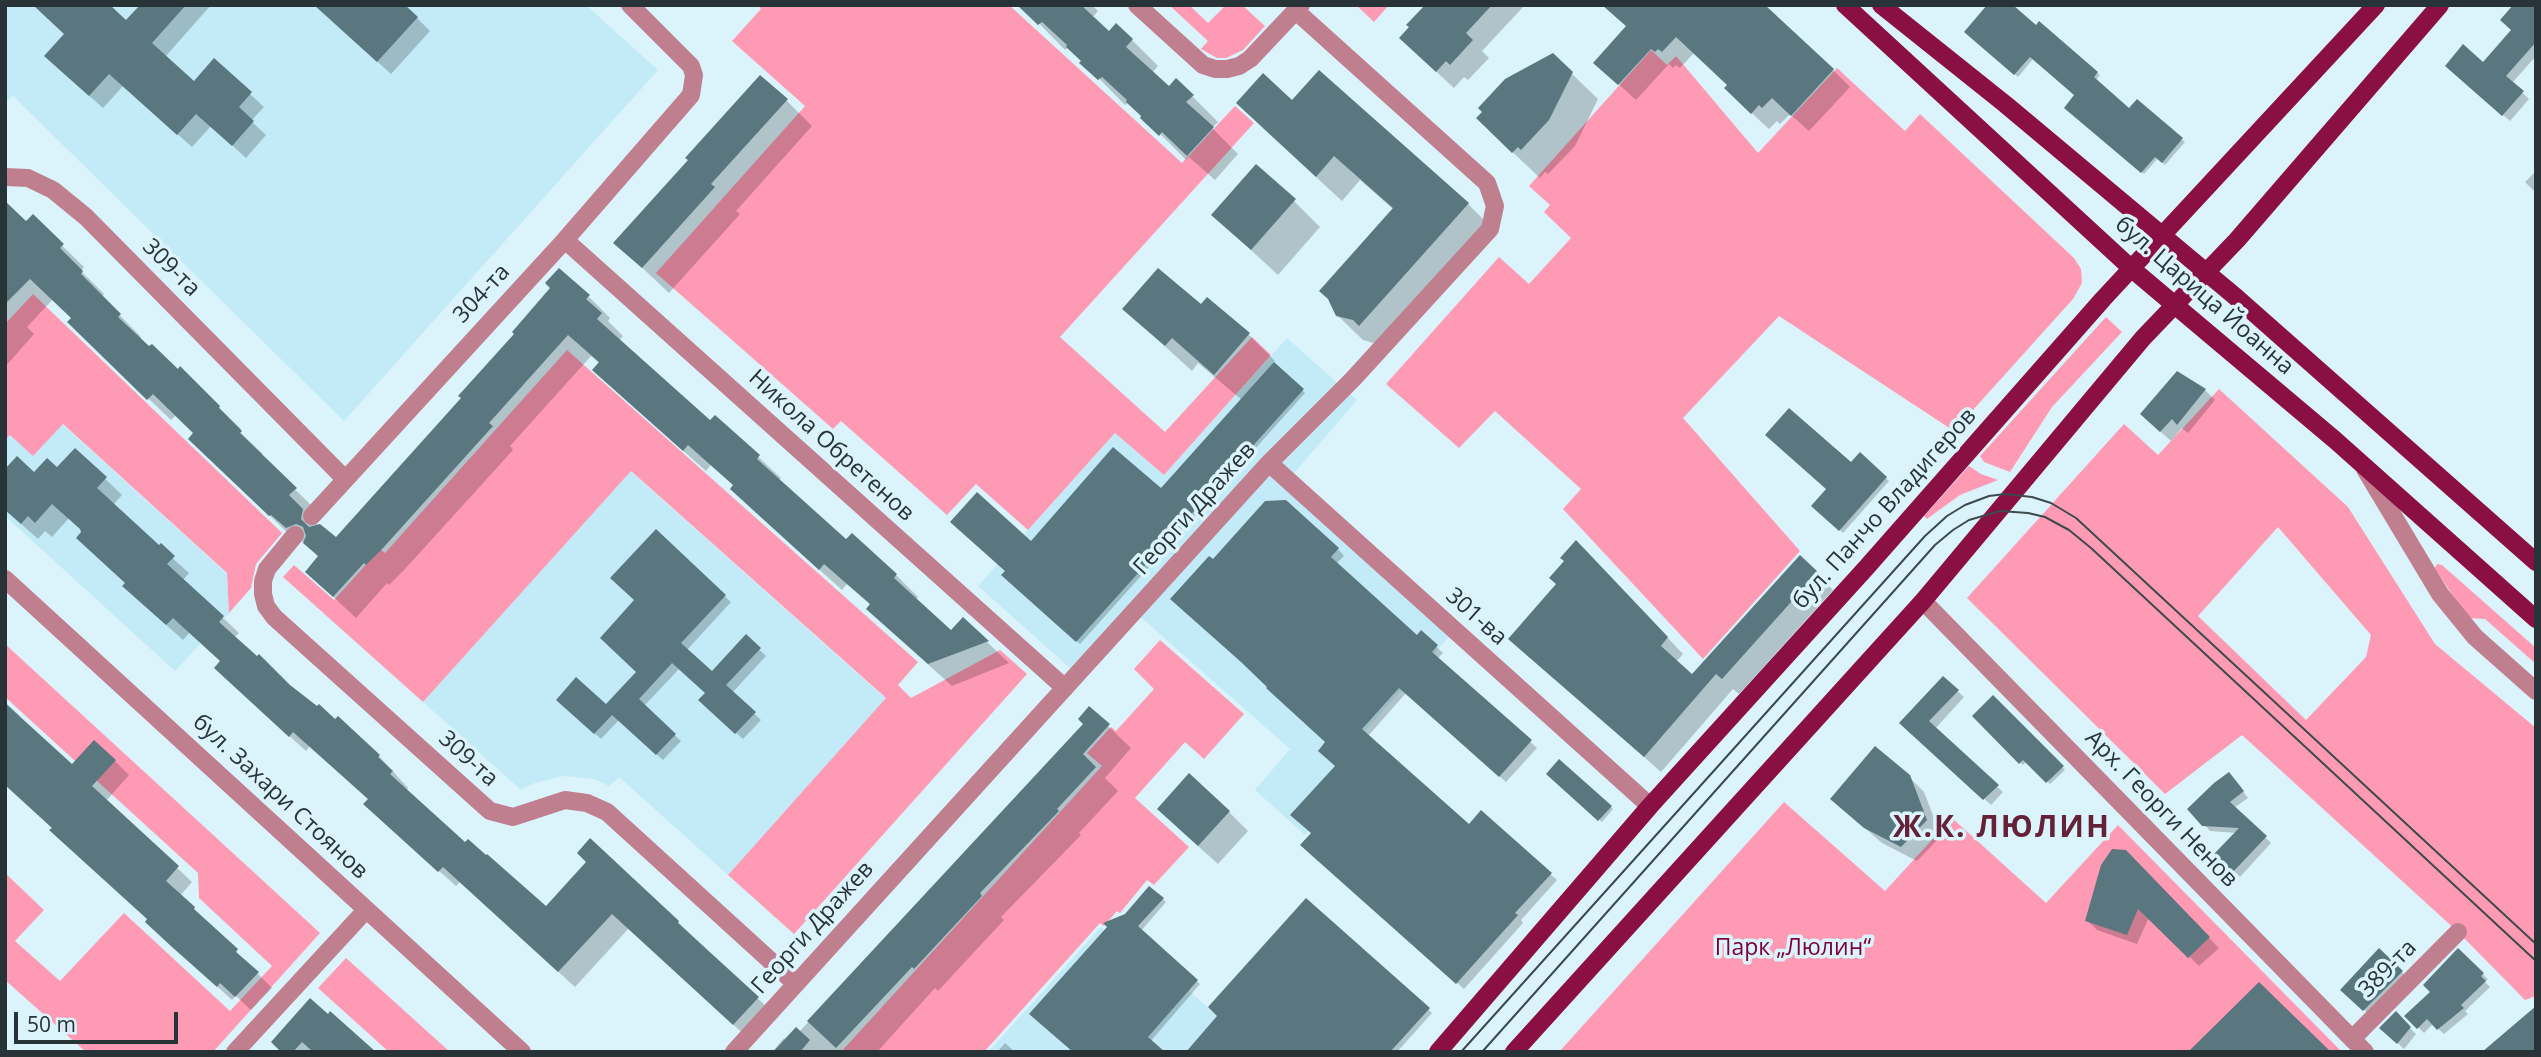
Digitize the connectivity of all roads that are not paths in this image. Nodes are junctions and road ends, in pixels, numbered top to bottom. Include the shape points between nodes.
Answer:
1 (630, 5) edge
2 (1137, 5) edge
3 (1845, 5) edge
4 (1881, 5) edge
5 (2376, 5) edge
6 (2440, 5) edge
7 (1298, 8) edge
8 (5, 177) edge
9 (2162, 236) junction
10 (565, 240) junction
11 (2132, 269) junction
12 (2206, 271) junction
13 (2174, 304) junction
14 (1269, 463) junction
15 (2361, 463) junction
16 (345, 479) junction
17 (312, 516) dead end
18 (295, 535) dead end
19 (2536, 562) edge
20 (5, 579) edge
21 (1923, 601) junction
22 (2536, 619) edge
23 (1065, 688) junction
24 (2536, 691) edge
25 (1650, 806) junction
26 (366, 910) junction
27 (2458, 932) dead end
28 (796, 984) junction
29 (2358, 1045) edge
30 (235, 1052) edge
31 (522, 1052) edge
32 (734, 1052) edge
33 (1438, 1052) edge
34 (1514, 1052) edge

1 - 10 street, 304-та via 691,65 694,85 685,103
2 - 7 street via 1193,57 1215,69 1239,66 1250,59
3 - 11 main road, бул. Царица Йоанна
4 - 9 main road, бул. Царица Йоанна
5 - 9 main road, бул. Панчо Владигеров
6 - 12 main road
7 - 14 street, Георги Дражев via 1487,183 1495,206 1490,229
8 - 16 street, 309-та via 28,178 53,190 86,217
9 - 11 main road, бул. Панчо Владигеров
9 - 12 main road, бул. Царица Йоанна
10 - 16 street, 304-та
10 - 23 street, Никола Обретенов
11 - 13 main road, бул. Царица Йоанна
11 - 25 main road, бул. Панчо Владигеров
12 - 13 main road
12 - 19 main road, бул. Царица Йоанна
13 - 15 main road, бул. Царица Йоанна
13 - 21 main road
14 - 23 street, Георги Дражев
14 - 25 street, 301-ва
15 - 22 main road, бул. Царица Йоанна
15 - 24 street via 2440,594 2475,637
16 - 17 street, 304-та
18 - 28 street, 309-та via 262,581 274,617 490,811 513,817 565,800 587,803 607,813
20 - 26 street, бул. Захари Стоянов
21 - 29 street, Арх. Георги Ненов
21 - 34 main road
23 - 28 street, Георги Дражев
25 - 33 main road, бул. Панчо Владигеров
26 - 30 street
26 - 31 street, бул. Захари Стоянов
27 - 29 street, 389-та
28 - 32 street, Георги Дражев

